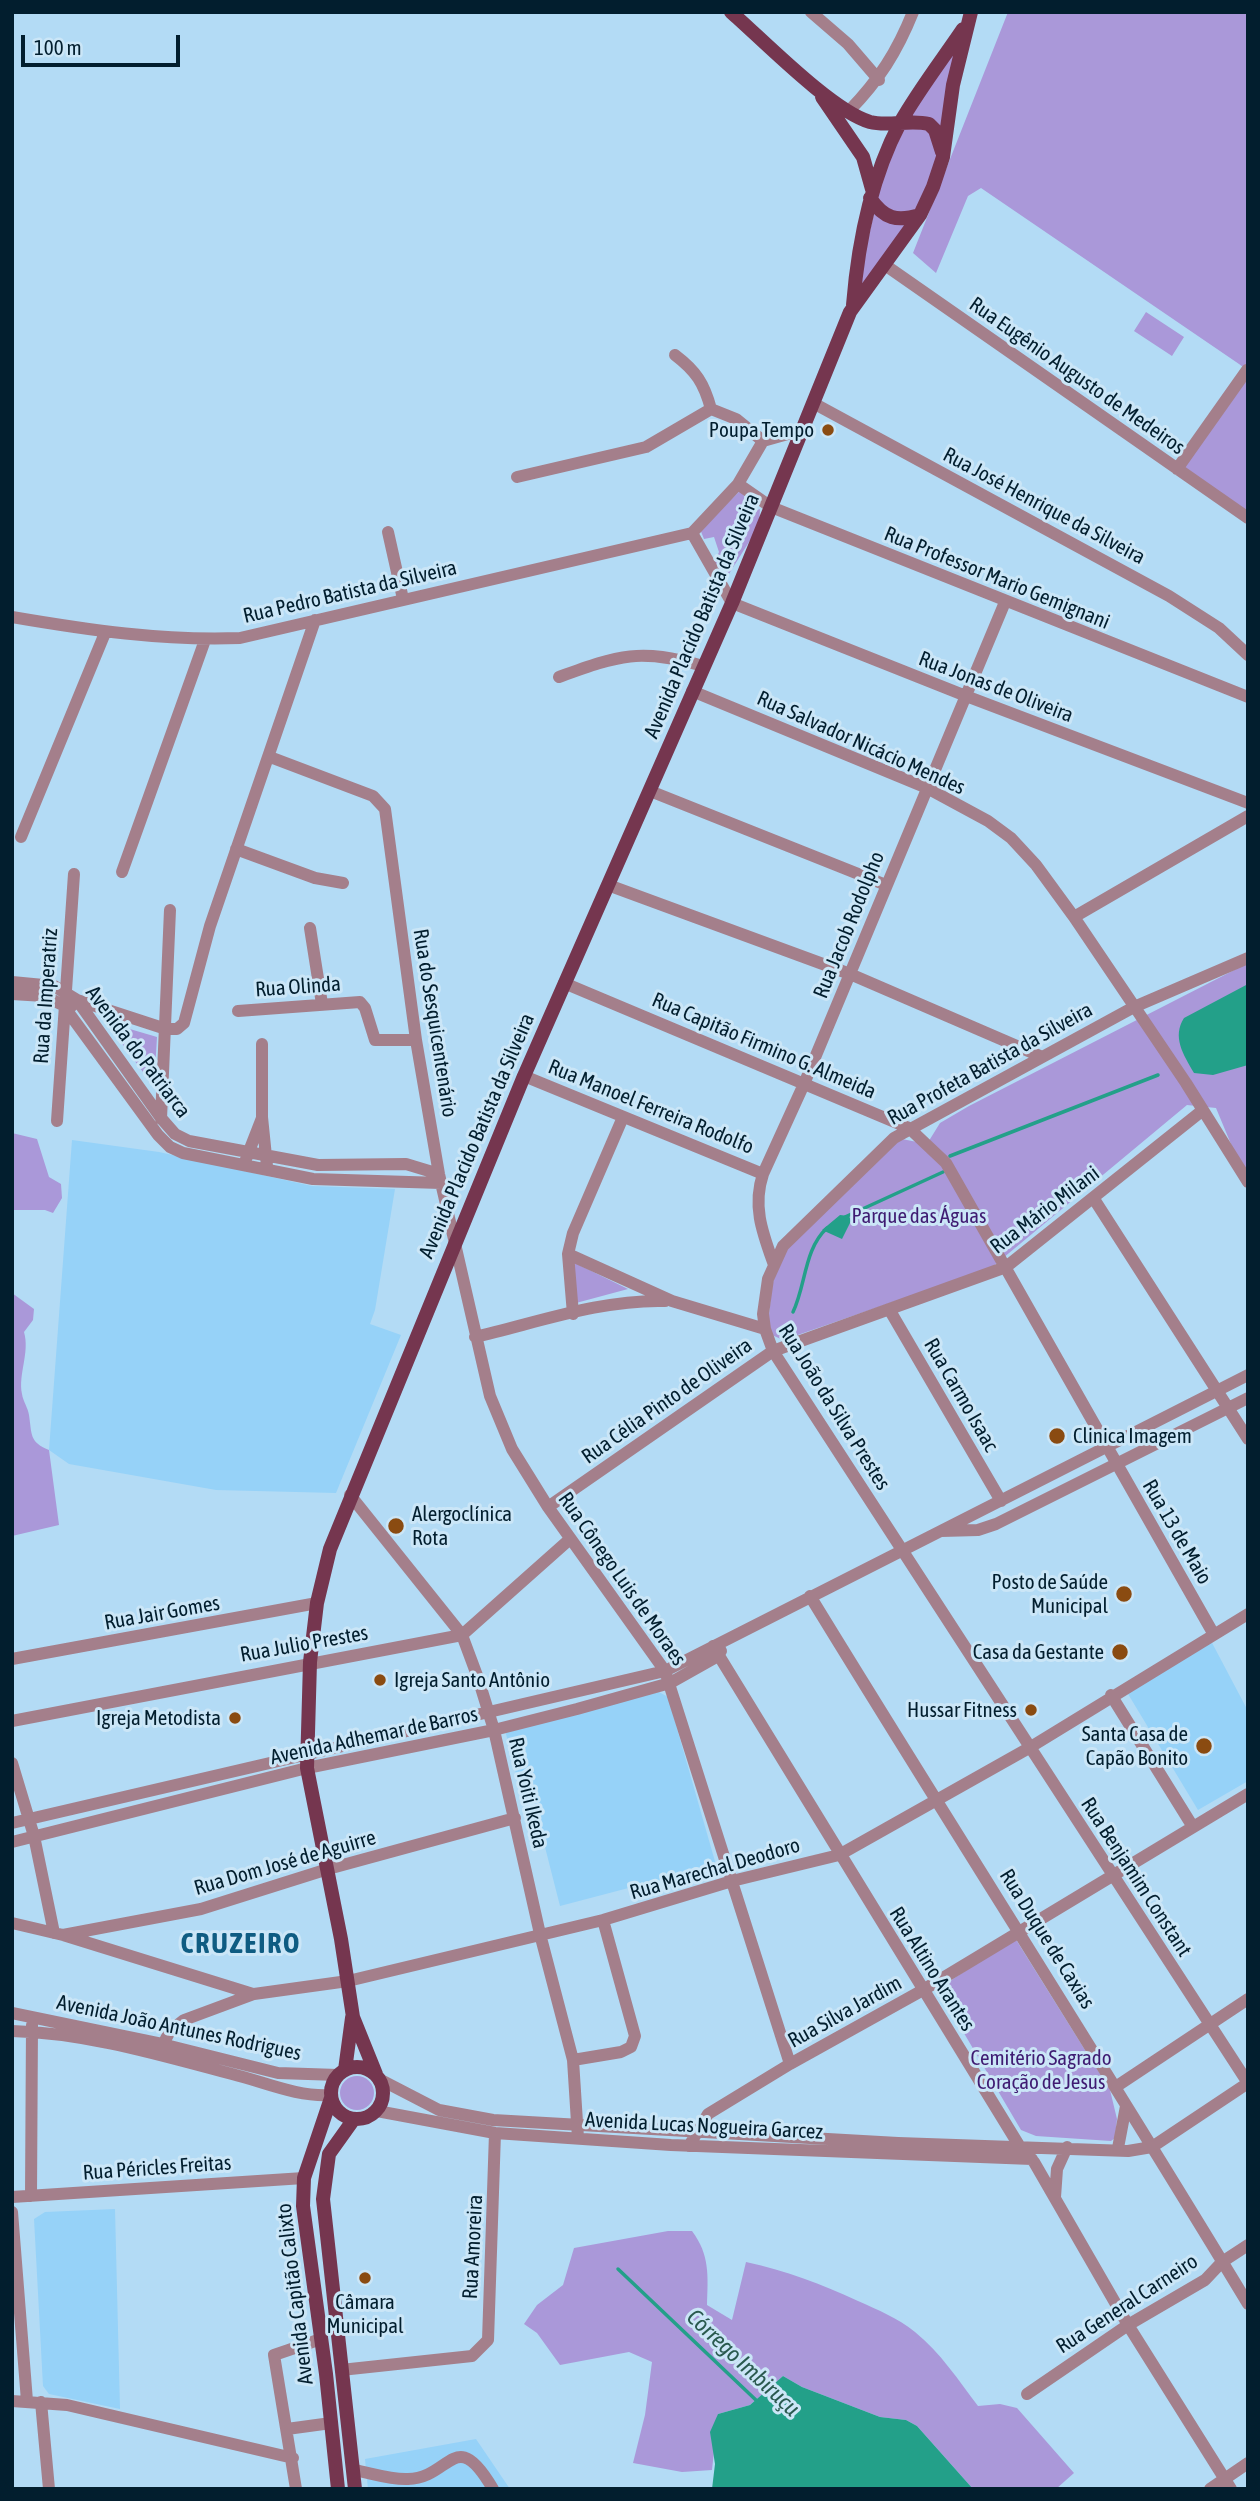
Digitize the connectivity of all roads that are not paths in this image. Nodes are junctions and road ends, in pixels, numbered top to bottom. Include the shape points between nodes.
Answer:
1 (731, 12) edge
2 (811, 12) edge
3 (914, 12) edge
4 (969, 17) edge
5 (879, 80) junction
6 (815, 87) junction
7 (849, 111) junction
8 (901, 121) junction
9 (943, 157) junction
10 (871, 194) junction
11 (920, 215) junction
12 (885, 265) junction
13 (853, 306) junction
14 (675, 355) dead end
15 (1247, 370) edge
16 (815, 404) junction
17 (711, 409) junction
18 (802, 430) junction
19 (763, 441) junction
20 (1177, 469) junction
21 (517, 477) dead end
22 (738, 484) junction
23 (771, 507) junction
24 (1248, 518) edge
25 (388, 531) dead end
26 (692, 533) junction
27 (403, 599) junction
28 (1005, 602) junction
29 (732, 603) junction
30 (12, 617) edge
31 (314, 620) junction
32 (105, 633) junction
33 (205, 640) junction
34 (1248, 655) edge
35 (703, 666) junction
36 (559, 677) dead end
37 (692, 691) junction
38 (966, 696) junction
39 (1248, 697) edge
40 (270, 757) junction
41 (927, 788) junction
42 (650, 791) junction
43 (1248, 803) edge
44 (1248, 816) edge
45 (21, 837) dead end
46 (236, 849) junction
47 (122, 872) dead end
48 (74, 874) dead end
49 (343, 883) dead end
50 (608, 885) junction
51 (886, 885) junction
52 (170, 910) dead end
53 (1074, 917) junction
54 (310, 928) dead end
55 (1248, 958) edge
56 (850, 974) junction
57 (12, 982) edge
58 (564, 983) junction
59 (65, 990) junction
60 (12, 994) edge
61 (77, 1000) junction
62 (321, 1004) junction
63 (1134, 1007) junction
64 (65, 1008) junction
65 (238, 1011) dead end
66 (166, 1028) junction
67 (416, 1040) junction
68 (262, 1045) dead end
69 (1040, 1056) junction
70 (524, 1076) junction
71 (804, 1084) junction
72 (1203, 1110) junction
73 (262, 1117) junction
74 (623, 1117) junction
75 (161, 1118) junction
76 (57, 1121) dead end
77 (909, 1128) junction
78 (158, 1135) junction
79 (245, 1160) junction
80 (267, 1165) junction
81 (763, 1174) junction
82 (440, 1178) junction
83 (1248, 1182) edge
84 (1094, 1199) junction
85 (456, 1241) junction
86 (568, 1254) junction
87 (774, 1265) junction
88 (1006, 1267) junction
89 (672, 1301) junction
90 (889, 1309) junction
91 (573, 1314) junction
92 (765, 1329) junction
93 (475, 1337) junction
94 (773, 1351) junction
95 (1248, 1375) edge
96 (1216, 1391) junction
97 (1248, 1398) edge
98 (1227, 1408) junction
99 (1248, 1439) edge
100 (1106, 1446) junction
101 (1116, 1464) junction
102 (350, 1495) junction
103 (1001, 1501) junction
104 (548, 1507) junction
105 (941, 1531) junction
106 (570, 1539) junction
107 (902, 1550) junction
108 (810, 1597) junction
109 (317, 1603) junction
110 (1248, 1614) edge
111 (1213, 1633) junction
112 (462, 1635) junction
113 (716, 1651) junction
114 (12, 1659) edge
115 (310, 1662) junction
116 (667, 1677) junction
117 (573, 1693) junction
118 (1111, 1695) junction
119 (577, 1709) junction
120 (489, 1710) junction
121 (12, 1721) edge
122 (494, 1730) junction
123 (1029, 1748) junction
124 (306, 1761) junction
125 (12, 1763) edge
126 (155, 1789) junction
127 (1248, 1794) edge
128 (936, 1801) junction
129 (158, 1805) junction
130 (29, 1818) junction
131 (515, 1818) junction
132 (12, 1823) edge
133 (1193, 1827) junction
134 (34, 1836) junction
135 (12, 1842) edge
136 (839, 1855) junction
137 (328, 1869) junction
138 (1112, 1876) junction
139 (732, 1881) junction
140 (603, 1920) junction
141 (12, 1923) edge
142 (1020, 1932) junction
143 (59, 1934) junction
144 (540, 1934) junction
145 (348, 1981) junction
146 (923, 1990) junction
147 (254, 1994) junction
148 (1248, 1999) edge
149 (12, 2013) edge
150 (33, 2017) junction
151 (352, 2017) junction
152 (1208, 2024) junction
153 (12, 2031) edge
154 (32, 2031) junction
155 (160, 2049) junction
156 (573, 2060) junction
157 (790, 2064) junction
158 (341, 2072) junction
159 (378, 2077) junction
160 (1248, 2083) edge
161 (1117, 2086) junction
162 (331, 2096) junction
163 (1126, 2106) junction
164 (377, 2111) junction
165 (354, 2119) junction
166 (463, 2122) junction
167 (578, 2123) junction
168 (495, 2133) junction
169 (578, 2138) junction
170 (691, 2140) junction
171 (1020, 2147) junction
172 (1067, 2147) junction
173 (1152, 2147) junction
174 (1118, 2148) junction
175 (1032, 2159) junction
176 (304, 2178) junction
177 (31, 2196) junction
178 (12, 2197) edge
179 (1055, 2198) junction
180 (12, 2212) edge
181 (1248, 2245) edge
182 (1222, 2262) junction
183 (1248, 2304) edge
184 (1128, 2325) junction
185 (321, 2339) junction
186 (341, 2370) junction
187 (1027, 2394) dead end
188 (12, 2401) edge
189 (27, 2401) junction
190 (41, 2402) junction
191 (331, 2423) junction
192 (287, 2429) junction
193 (293, 2458) junction
194 (1248, 2463) edge
195 (354, 2470) junction
196 (1228, 2484) edge
197 (49, 2489) edge
198 (296, 2489) edge
199 (338, 2489) edge
200 (355, 2489) edge
201 (493, 2489) edge
202 (1210, 2489) edge

1 - 6 main road
2 - 5 street via 848,44
3 - 5 street via 899,49
4 - 8 main road, Avenida Placido Batista da Silveira
4 - 9 main road, Avenida Placido Batista da Silveira
5 - 7 street
6 - 7 main road
6 - 10 main road via 863,157
7 - 8 main road via 873,122
8 - 9 main road via 929,124 939,138
8 - 10 main road, Avenida Placido Batista da Silveira
9 - 11 main road, Avenida Placido Batista da Silveira
10 - 11 main road via 888,218
10 - 13 main road, Avenida Placido Batista da Silveira
11 - 12 main road, Avenida Placido Batista da Silveira
12 - 13 main road, Avenida Placido Batista da Silveira
12 - 20 street, Rua Eugênio Augusto de Medeiros
13 - 16 main road, Avenida Placido Batista da Silveira
14 - 17 street via 704,382
15 - 20 street
16 - 18 main road, Avenida Placido Batista da Silveira
16 - 34 street, Rua José Henrique da Silveira via 1169,596 1219,628
17 - 19 street via 736,419
17 - 21 street via 646,447
18 - 19 street
18 - 23 main road, Avenida Placido Batista da Silveira
19 - 22 street
20 - 24 street, Rua Eugênio Augusto de Medeiros
22 - 23 street, Rua Professor Mario Gemignani
22 - 26 street
23 - 28 street, Rua Professor Mario Gemignani
23 - 29 main road, Avenida Placido Batista da Silveira
25 - 27 street
26 - 27 street, Rua Pedro Batista da Silveira
26 - 29 street
27 - 31 street, Rua Pedro Batista da Silveira
28 - 38 street, Rua Jacob Rodolpho
28 - 39 street, Rua Professor Mario Gemignani
29 - 35 main road, Avenida Placido Batista da Silveira
29 - 38 street, Rua Jonas de Oliveira
30 - 32 street, Rua Pedro Batista da Silveira
31 - 33 street, Rua Pedro Batista da Silveira via 260,635
31 - 40 street
32 - 33 street, Rua Pedro Batista da Silveira
32 - 45 street
33 - 47 street
35 - 36 street via 668,656 640,655
35 - 37 main road, Avenida Placido Batista da Silveira
37 - 41 street, Rua Salvador Nicácio Mendes
37 - 42 main road, Avenida Placido Batista da Silveira
38 - 41 street, Rua Jacob Rodolpho
38 - 43 street, Rua Jonas de Oliveira
40 - 46 street
40 - 67 street, Rua do Sesquicentenário via 373,796 385,808
41 - 51 street, Rua Jacob Rodolpho
41 - 53 street, Rua Salvador Nicácio Mendes via 1011,838
42 - 50 main road, Avenida Placido Batista da Silveira
42 - 51 street
44 - 53 street
46 - 49 street via 315,878
46 - 66 street via 184,1023 177,1029
48 - 59 street, Rua da Imperatriz
50 - 56 street
50 - 58 main road, Avenida Placido Batista da Silveira
51 - 56 street, Rua Jacob Rodolpho
52 - 66 street
53 - 63 street, Rua Salvador Nicácio Mendes
54 - 62 street
55 - 63 street, Rua Profeta Batista da Silveira
56 - 69 street
56 - 71 street, Rua Jacob Rodolpho
57 - 59 street, Avenida do Patriarca
58 - 70 main road, Avenida Placido Batista da Silveira
58 - 71 street, Rua Capitão Firmino G. Almeida
59 - 61 street, Avenida do Patriarca
59 - 64 street, Rua da Imperatriz
60 - 64 street, Avenida do Patriarca via 44,996
61 - 64 street
61 - 66 street
61 - 75 street, Avenida do Patriarca
62 - 65 street, Rua Olinda
62 - 67 street, Rua Olinda via 360,1002 375,1040
63 - 69 street, Rua Profeta Batista da Silveira
63 - 72 street, Rua Salvador Nicácio Mendes
64 - 76 street, Rua da Imperatriz
64 - 78 street, Avenida do Patriarca
66 - 75 street
67 - 82 street, Rua do Sesquicentenário
68 - 73 street
69 - 77 street, Rua Profeta Batista da Silveira
70 - 74 street, Rua Manoel Ferreira Rodolfo
70 - 85 main road, Avenida Placido Batista da Silveira
71 - 77 street, Rua Capitão Firmino G. Almeida
71 - 81 street, Rua Jacob Rodolpho
72 - 83 street, Rua Salvador Nicácio Mendes
72 - 84 street, Rua Mário Milani
73 - 79 street
73 - 80 street
74 - 81 street, Rua Manoel Ferreira Rodolfo
74 - 86 street
75 - 78 street
75 - 79 street, Avenida do Patriarca via 189,1141
77 - 87 street, Rua Profeta Batista da Silveira via 783,1246
77 - 88 street, Rua Capitão Firmino G. Almeida via 946,1163
78 - 79 street, Avenida do Patriarca via 183,1153
79 - 80 street, Avenida do Patriarca
80 - 82 street, Avenida do Patriarca via 313,1179
81 - 87 street, Rua Jacob Rodolpho via 757,1208
82 - 85 street, Rua do Sesquicentenário
84 - 88 street, Rua Mário Milani
84 - 96 street
85 - 93 street, Rua Cônego Luis de Moraes
85 - 102 main road, Avenida Placido Batista da Silveira
86 - 89 street, Rua João da Silva Prestes
86 - 91 street
87 - 92 street, Rua Profeta Batista da Silveira via 763,1314
88 - 90 street, Rua Mário Milani
88 - 100 street, Rua 13 de Maio
89 - 91 street, Rua João da Silva Prestes via 641,1300
89 - 92 street, Rua João da Silva Prestes
90 - 94 street, Rua Mário Milani
90 - 103 street, Rua Carmo Isaac
91 - 93 street, Rua João da Silva Prestes
92 - 94 street, Rua João da Silva Prestes
93 - 104 street, Rua Cônego Luis de Moraes via 490,1396 508,1438
94 - 104 street, Rua Célia Pinto de Oliveira
94 - 107 street, Rua João da Silva Prestes
95 - 96 street
96 - 98 street
96 - 100 street
97 - 98 street
98 - 99 street
98 - 101 street
100 - 101 street, Rua 13 de Maio
100 - 103 street
101 - 105 street via 996,1524 978,1530
101 - 111 street, Rua 13 de Maio
102 - 109 main road, Avenida Placido Batista da Silveira
102 - 112 street, Rua Yoiti Ikeda
103 - 105 street
104 - 106 street, Rua Cônego Luis de Moraes
105 - 107 street
106 - 112 street
106 - 116 street, Rua Cônego Luis de Moraes
107 - 108 street
107 - 123 street, Rua Benjamim Constant
108 - 113 street via 728,1639
108 - 128 street, Rua Duque de Caxias
109 - 114 street, Rua Jair Gomes
109 - 115 main road, Avenida Placido Batista da Silveira
110 - 111 street, Rua Marechal Deodoro
111 - 118 street, Rua Marechal Deodoro
112 - 115 street, Rua Julio Prestes
112 - 120 street, Rua Yoiti Ikeda
113 - 116 street, Avenida Adhemar de Barros
113 - 136 street, Rua Altino Arantes
115 - 121 street, Rua Julio Prestes
115 - 124 main road, Avenida Placido Batista da Silveira
116 - 117 street, Avenida Adhemar de Barros
116 - 119 street, Avenida Adhemar de Barros
116 - 139 street, Rua Cônego Luis de Moraes
117 - 119 street
117 - 120 street, Avenida Adhemar de Barros
118 - 123 street, Rua Marechal Deodoro
118 - 133 street
119 - 122 street, Avenida Adhemar de Barros
120 - 122 street, Rua Yoiti Ikeda
120 - 124 street, Avenida Adhemar de Barros
122 - 124 street, Avenida Adhemar de Barros
122 - 131 street, Rua Yoiti Ikeda
123 - 128 street, Rua Marechal Deodoro
123 - 138 street, Rua Benjamim Constant
124 - 126 street, Avenida Adhemar de Barros
124 - 129 street, Avenida Adhemar de Barros
124 - 137 main road, Avenida Placido Batista da Silveira
125 - 130 street
126 - 129 street
126 - 130 street, Avenida Adhemar de Barros
127 - 133 street, Rua Silva Jardim
128 - 136 street, Rua Marechal Deodoro
128 - 142 street, Rua Duque de Caxias
129 - 134 street, Avenida Adhemar de Barros
130 - 132 street, Avenida Adhemar de Barros
130 - 134 street
131 - 137 street, Rua Dom José de Aguirre
131 - 144 street, Rua Yoiti Ikeda
133 - 138 street, Rua Silva Jardim
134 - 135 street, Avenida Adhemar de Barros
134 - 143 street
136 - 139 street, Rua Marechal Deodoro
136 - 146 street, Rua Altino Arantes
137 - 143 street, Rua Dom José de Aguirre via 201,1909
137 - 145 main road, Avenida Placido Batista da Silveira
138 - 142 street, Rua Silva Jardim
138 - 152 street, Rua Benjamim Constant
139 - 140 street, Rua Marechal Deodoro
139 - 157 street, Rua Cônego Luis de Moraes
140 - 144 street, Rua Marechal Deodoro
140 - 156 street via 635,2036 631,2047 621,2052
141 - 143 street
142 - 146 street, Rua Silva Jardim
142 - 161 street, Rua Duque de Caxias
143 - 147 street
144 - 145 street, Rua Marechal Deodoro
144 - 156 street, Rua Yoiti Ikeda
145 - 147 street, Rua Marechal Deodoro
145 - 151 main road, Avenida Placido Batista da Silveira
146 - 157 street, Rua Silva Jardim
146 - 171 street, Rua Altino Arantes
147 - 155 street, Rua Marechal Deodoro via 184,2020 170,2031
148 - 152 street
149 - 150 street, Avenida João Antunes Rodrigues
150 - 154 street
150 - 155 street, Avenida João Antunes Rodrigues
151 - 158 main road, Avenida Placido Batista da Silveira
151 - 159 main road, Avenida Placido Batista da Silveira
152 - 160 street, Rua Benjamim Constant
152 - 161 street
153 - 154 street, Avenida João Antunes Rodrigues
154 - 155 street, Avenida João Antunes Rodrigues
154 - 177 street
155 - 158 street, Avenida João Antunes Rodrigues via 278,2073
155 - 162 street, Avenida João Antunes Rodrigues via 304,2095
156 - 167 street, Rua Yoiti Ikeda
157 - 170 street, Rua Silva Jardim via 708,2115
158 - 159 main road via 361,2067
158 - 162 main road
159 - 164 main road via 384,2096
159 - 166 street, Avenida Lucas Nogueira Garcez
160 - 173 street
161 - 163 street, Rua Duque de Caxias
162 - 165 main road via 340,2113
162 - 176 main road, Avenida Capitão Calixto
163 - 173 street, Rua Duque de Caxias
163 - 174 street
164 - 165 main road
164 - 166 street, Avenida Lucas Nogueira Garcez
165 - 186 main road, Avenida Capitão Calixto via 329,2154 324,2183
166 - 167 street, Avenida Lucas Nogueira Garcez
166 - 168 street, Avenida Lucas Nogueira Garcez
167 - 169 street, Rua Yoiti Ikeda
167 - 170 street, Avenida Lucas Nogueira Garcez
168 - 169 street, Avenida Lucas Nogueira Garcez
168 - 186 street, Rua Amoreira via 488,2340 472,2356
169 - 170 street, Avenida Lucas Nogueira Garcez
170 - 171 street, Avenida Lucas Nogueira Garcez
170 - 175 street, Avenida Lucas Nogueira Garcez
171 - 172 street, Avenida Lucas Nogueira Garcez
171 - 175 street, Rua Altino Arantes
172 - 174 street, Avenida Lucas Nogueira Garcez
172 - 179 street via 1057,2169
173 - 174 street, Avenida Lucas Nogueira Garcez
173 - 182 street, Rua Duque de Caxias
175 - 179 street, Rua Altino Arantes
176 - 177 street, Rua Péricles Freitas
176 - 185 main road, Avenida Capitão Calixto via 303,2206
177 - 178 street, Rua Péricles Freitas
179 - 184 street, Rua Altino Arantes
180 - 189 street
181 - 182 street, Rua General Carneiro
182 - 183 street, Rua Duque de Caxias
182 - 184 street, Rua General Carneiro via 1205,2280
184 - 187 street, Rua General Carneiro
184 - 196 street, Rua Altino Arantes
185 - 191 main road, Avenida Capitão Calixto
185 - 192 street via 274,2356
186 - 195 main road, Avenida Capitão Calixto
188 - 189 street
189 - 190 street
190 - 193 street
190 - 197 street
191 - 192 street
191 - 199 main road, Avenida Capitão Calixto
192 - 193 street
193 - 198 street
194 - 196 street
195 - 200 main road, Avenida Capitão Calixto
195 - 201 street via 410,2480 462,2458 479,2465
196 - 202 street

